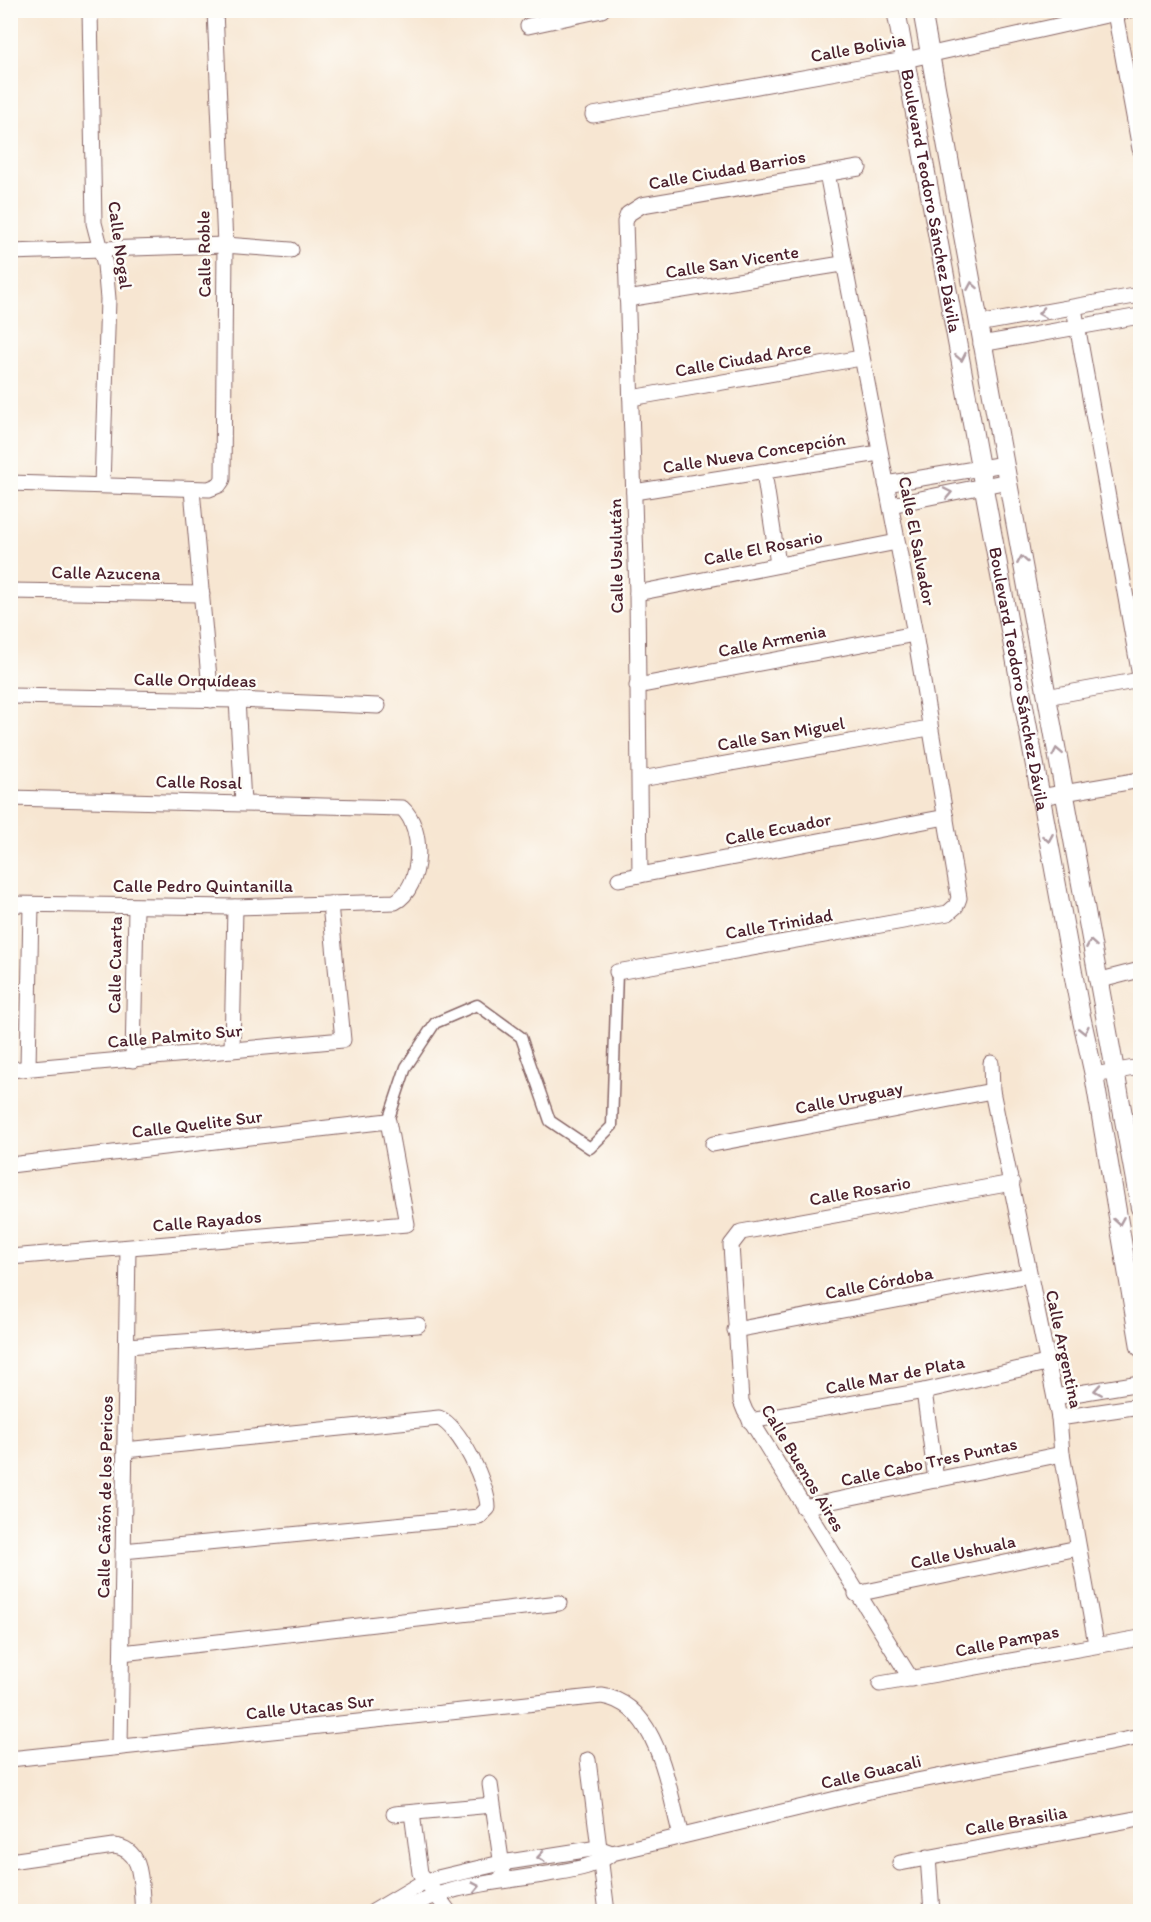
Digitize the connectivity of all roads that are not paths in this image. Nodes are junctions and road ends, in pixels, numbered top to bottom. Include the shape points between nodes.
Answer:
1 (90, 10) edge
2 (215, 10) edge
3 (602, 10) edge
4 (896, 10) edge
5 (922, 10) edge
6 (1122, 12) edge
7 (546, 16) edge
8 (528, 26) dead end
9 (931, 53) junction
10 (905, 60) junction
11 (593, 115) dead end
12 (1140, 149) edge
13 (859, 168) dead end
14 (827, 173) junction
15 (624, 237) joint
16 (225, 245) junction
17 (101, 250) junction
18 (291, 250) dead end
19 (10, 252) edge
20 (842, 264) junction
21 (1140, 295) edge
22 (627, 299) junction
23 (1074, 308) junction
24 (1140, 316) edge
25 (978, 324) junction
26 (1077, 327) junction
27 (981, 344) junction
28 (861, 358) junction
29 (631, 399) junction
30 (879, 453) junction
31 (764, 472) junction
32 (1006, 472) junction
33 (983, 476) junction
34 (10, 483) edge
35 (886, 484) junction
36 (102, 485) junction
37 (192, 490) junction
38 (634, 492) junction
39 (891, 505) junction
40 (897, 542) junction
41 (778, 564) junction
42 (10, 591) edge
43 (637, 593) junction
44 (202, 594) junction
45 (915, 634) junction
46 (1140, 678) edge
47 (637, 686) junction
48 (10, 696) edge
49 (1046, 698) junction
50 (211, 700) junction
51 (237, 700) junction
52 (378, 706) dead end
53 (928, 728) junction
54 (641, 779) junction
55 (1140, 780) edge
56 (1065, 792) junction
57 (1041, 797) junction
58 (10, 798) edge
59 (243, 802) junction
60 (946, 817) junction
61 (640, 875) junction
62 (618, 879) dead end
63 (395, 902) joint
64 (10, 904) edge
65 (330, 904) junction
66 (31, 905) junction
67 (235, 907) junction
68 (136, 908) junction
69 (948, 913) joint
70 (1140, 970) edge
71 (617, 972) joint
72 (1097, 981) junction
73 (232, 1050) junction
74 (132, 1060) junction
75 (991, 1063) dead end
76 (1140, 1066) edge
77 (28, 1068) junction
78 (10, 1070) edge
79 (1116, 1071) junction
80 (1094, 1075) junction
81 (992, 1091) junction
82 (388, 1120) junction
83 (713, 1144) dead end
84 (10, 1165) edge
85 (1012, 1183) junction
86 (1140, 1208) edge
87 (128, 1248) junction
88 (730, 1254) joint
89 (10, 1257) edge
90 (1029, 1275) junction
91 (418, 1325) dead end
92 (735, 1330) junction
93 (127, 1346) junction
94 (1140, 1347) edge
95 (1046, 1363) junction
96 (1140, 1383) edge
97 (924, 1391) junction
98 (1055, 1397) junction
99 (1140, 1406) edge
100 (1059, 1418) junction
101 (750, 1421) junction
102 (125, 1450) junction
103 (1062, 1454) junction
104 (936, 1480) junction
105 (803, 1507) junction
106 (1078, 1548) junction
107 (123, 1551) junction
108 (856, 1594) junction
109 (559, 1603) dead end
110 (1140, 1638) edge
111 (1096, 1644) junction
112 (122, 1653) junction
113 (911, 1679) junction
114 (880, 1684) dead end
115 (1140, 1737) edge
116 (120, 1747) junction
117 (10, 1759) edge
118 (588, 1760) dead end
119 (490, 1784) dead end
120 (492, 1804) junction
121 (412, 1813) junction
122 (394, 1814) dead end
123 (1140, 1818) edge
124 (681, 1836) junction
125 (604, 1854) junction
126 (928, 1857) junction
127 (10, 1861) edge
128 (501, 1863) junction
129 (900, 1863) dead end
130 (425, 1881) junction
131 (505, 1882) junction
132 (438, 1895) junction
133 (143, 1911) edge
134 (373, 1911) edge
135 (401, 1911) edge
136 (448, 1911) edge
137 (607, 1911) edge
138 (932, 1911) edge

1 - 17 street, Calle Nogal via 93,217
2 - 16 street, Calle Roble
3 - 7 street
4 - 10 street, Boulevard Teodoro Sánchez Dávila
5 - 9 street, Boulevard Teodoro Sánchez Dávila
6 - 9 street, Calle Bolivia
6 - 12 street
7 - 8 street
9 - 10 street, Calle Bolivia
25 -> 9 street, Boulevard Teodoro Sánchez Dávila
10 - 11 street, Calle Bolivia
10 -> 33 street, Boulevard Teodoro Sánchez Dávila
13 - 14 street, Calle Ciudad Barrios
14 - 15 street, Calle Ciudad Barrios via 642,205 628,214
14 - 20 street, Calle El Salvador
15 - 22 street, Calle Usulután
16 - 17 street
16 - 18 street
16 - 37 street, Calle Roble via 225,471 219,485
17 - 19 street
17 - 36 street, Calle Nogal via 108,300
20 - 22 street, Calle San Vicente
20 - 28 street, Calle El Salvador
21 - 23 street
22 - 29 street, Calle Usulután
23 -> 25 street
23 - 26 street
24 - 26 street
25 - 27 street, Boulevard Teodoro Sánchez Dávila
26 - 27 street
26 - 46 street
27 - 32 street, Boulevard Teodoro Sánchez Dávila
28 - 29 street, Calle Ciudad Arce
28 - 30 street, Calle El Salvador
29 - 38 street, Calle Usulután
30 - 31 street, Calle Nueva Concepción
30 - 35 street, Calle El Salvador
31 - 38 street, Calle Nueva Concepción
31 - 41 street
32 - 33 street
49 -> 32 street, Boulevard Teodoro Sánchez Dávila
33 - 35 street
39 -> 33 street
33 - 57 street, Boulevard Teodoro Sánchez Dávila
34 - 36 street
35 - 39 street, Calle El Salvador
36 - 37 street
37 - 44 street
38 - 43 street, Calle Usulután
39 - 40 street, Calle El Salvador
40 - 41 street, Calle El Rosario
40 - 45 street, Calle El Salvador
41 - 43 street, Calle El Rosario
42 - 44 street, Calle Azucena
43 - 47 street, Calle Usulután
44 - 50 street
45 - 47 street, Calle Armenia
45 - 53 street, Calle El Salvador
46 - 49 street
47 - 54 street, Calle Usulután
48 - 50 street, Calle Orquídeas
56 -> 49 street, Boulevard Teodoro Sánchez Dávila
50 - 51 street, Calle Orquídeas
51 - 52 street, Calle Orquídeas
51 - 59 street
53 - 54 street, Calle San Miguel
53 - 60 street, Calle El Salvador
54 - 61 street, Calle Usulután
55 - 56 street
56 - 57 street
72 -> 56 street, Boulevard Teodoro Sánchez Dávila
57 -> 80 street, Boulevard Teodoro Sánchez Dávila
58 - 59 street, Calle Rosal
59 - 63 street, Calle Rosal via 402,808 411,815 415,826 415,873 405,896
60 - 61 street, Calle Ecuador
60 - 69 street, Calle El Salvador via 959,898
61 - 62 street, Calle Ecuador
63 - 65 street, Calle Pedro Quintanilla
64 - 66 street, Calle Pedro Quintanilla
65 - 67 street, Calle Pedro Quintanilla
65 - 73 street, Calle Palmito Sur via 343,1040
66 - 68 street, Calle Pedro Quintanilla
66 - 77 street
67 - 68 street, Calle Pedro Quintanilla
67 - 73 street
68 - 74 street, Calle Cuarta
69 - 71 street, Calle Trinidad
70 - 72 street
71 - 82 street via 612,1125 590,1148 550,1121 521,1037 477,1005 435,1023 406,1067
72 - 79 street, Boulevard Teodoro Sánchez Dávila
73 - 74 street, Calle Palmito Sur
74 - 77 street, Calle Palmito Sur
75 - 81 street, Calle Argentina
76 - 79 street
77 - 78 street, Calle Palmito Sur
79 - 80 street
79 - 86 street, Boulevard Teodoro Sánchez Dávila
80 -> 94 street, Boulevard Teodoro Sánchez Dávila
81 - 83 street, Calle Uruguay
81 - 85 street, Calle Argentina
82 - 84 street, Calle Quelite Sur
82 - 87 street, Calle Rayados via 407,1224
85 - 88 street, Calle Rosario via 741,1233 730,1245
85 - 90 street, Calle Argentina
87 - 89 street, Calle Rayados
87 - 93 street, Calle Cañón de los Pericos
88 - 92 street, Calle Buenos Aires
90 - 92 street, Calle Córdoba
90 - 95 street, Calle Argentina
91 - 93 street
92 - 101 street, Calle Buenos Aires via 741,1401
93 - 102 street, Calle Cañón de los Pericos
95 - 97 street, Calle Mar de Plata
95 - 98 street, Calle Argentina
96 -> 98 street
97 - 101 street, Calle Mar de Plata
97 - 104 street
98 - 100 street, Calle Argentina
99 - 100 street
100 - 103 street, Calle Argentina
101 - 105 street, Calle Buenos Aires
102 - 107 street, Calle Cañón de los Pericos
102 - 107 street via 439,1418 457,1432 488,1494 488,1508 479,1517
103 - 104 street, Calle Cabo Tres Puntas
103 - 106 street, Calle Argentina
104 - 105 street, Calle Cabo Tres Puntas
105 - 108 street, Calle Buenos Aires
106 - 108 street, Calle Ushuala
106 - 111 street, Calle Argentina
107 - 112 street, Calle Cañón de los Pericos
108 - 113 street, Calle Buenos Aires
109 - 112 street
110 - 111 street, Calle Pampas
111 - 113 street, Calle Pampas
112 - 116 street, Calle Cañón de los Pericos
113 - 114 street, Calle Pampas
115 - 124 street, Calle Guacali via 886,1787
116 - 117 street, Calle Utacas Sur
116 - 124 street, Calle Utacas Sur via 589,1696 614,1698 627,1703 649,1731
118 - 125 street
119 - 120 street
120 - 121 street
120 - 128 street
121 - 122 street
121 - 130 street via 417,1861
123 - 126 street, Calle Brasilia
124 - 125 street, Calle Guacali
125 -> 128 street, Calle Guacali
125 - 131 street, Calle Guacali
125 - 137 street
126 - 129 street, Calle Brasilia
126 - 138 street
127 - 133 street via 114,1846 126,1848 137,1864
128 - 130 street, Calle Guacali
128 - 131 street
130 - 132 street
130 - 134 street, Calle Guacali
132 -> 131 street, Calle Guacali
132 - 135 street, Calle Guacali
132 - 136 street

